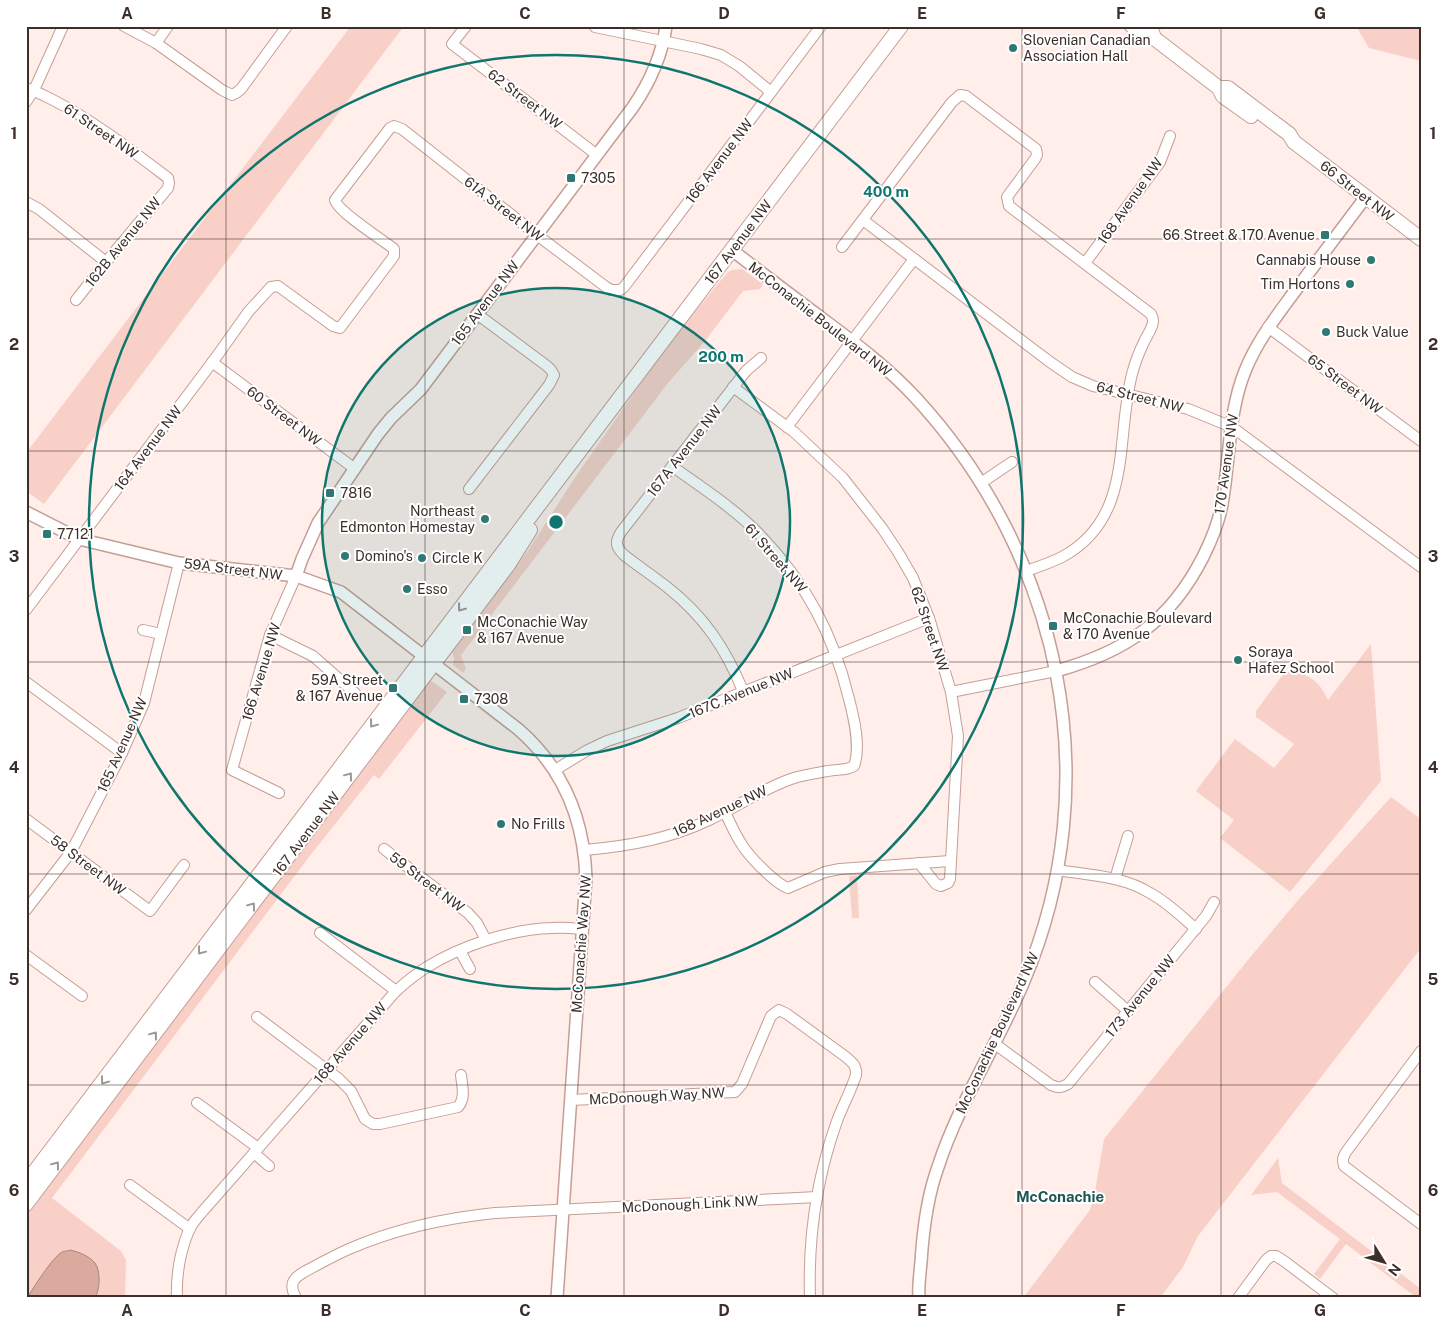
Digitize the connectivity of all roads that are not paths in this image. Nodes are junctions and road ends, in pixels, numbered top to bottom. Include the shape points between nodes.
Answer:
1 (63, 26) edge
2 (124, 26) edge
3 (168, 26) edge
4 (287, 26) edge
5 (466, 26) edge
6 (666, 26) edge
7 (821, 26) edge
8 (901, 26) edge
9 (1132, 26) edge
10 (596, 27) edge
11 (1151, 32) edge
12 (664, 41) junction
13 (156, 43) junction
14 (30, 89) edge
15 (771, 92) junction
16 (26, 102) edge
17 (1170, 136) dead end
18 (597, 155) junction
19 (170, 183) joint
20 (1365, 198) junction
21 (26, 202) edge
22 (863, 220) junction
23 (537, 235) junction
24 (1421, 240) edge
25 (842, 247) dead end
26 (732, 250) junction
27 (914, 259) junction
28 (106, 262) junction
29 (1085, 263) junction
30 (271, 287) joint
31 (615, 291) joint
32 (76, 300) dead end
33 (477, 314) junction
34 (1268, 327) junction
35 (852, 341) junction
36 (761, 358) dead end
37 (212, 362) junction
38 (733, 387) junction
39 (1128, 394) junction
40 (786, 427) junction
41 (1232, 427) junction
42 (1421, 441) edge
43 (1012, 462) dead end
44 (672, 466) junction
45 (355, 469) junction
46 (981, 483) junction
47 (469, 489) dead end
48 (26, 512) edge
49 (79, 539) junction
50 (179, 563) junction
51 (1421, 567) edge
52 (1026, 571) junction
53 (296, 576) junction
54 (26, 610) edge
55 (929, 618) junction
56 (143, 630) dead end
57 (161, 634) junction
58 (270, 635) junction
59 (837, 655) junction
60 (428, 660) junction
61 (1056, 671) junction
62 (26, 682) edge
63 (743, 691) junction
64 (951, 692) junction
65 (355, 693) dead end
66 (122, 753) junction
67 (854, 766) joint
68 (555, 770) junction
69 (279, 793) dead end
70 (725, 812) junction
71 (26, 819) edge
72 (1128, 836) dead end
73 (384, 849) dead end
74 (584, 850) junction
75 (71, 852) junction
76 (950, 861) junction
77 (919, 864) junction
78 (184, 865) dead end
79 (1057, 870) junction
80 (1115, 879) junction
81 (1214, 902) dead end
82 (26, 910) edge
83 (583, 929) junction
84 (1196, 929) junction
85 (320, 933) dead end
86 (486, 940) junction
87 (460, 951) junction
88 (26, 955) edge
89 (470, 969) dead end
90 (1094, 982) dead end
91 (396, 990) junction
92 (82, 996) dead end
93 (1128, 1011) junction
94 (257, 1017) dead end
95 (995, 1044) junction
96 (1421, 1051) edge
97 (327, 1069) junction
98 (461, 1075) dead end
99 (571, 1100) junction
100 (197, 1103) dead end
101 (256, 1150) junction
102 (269, 1166) dead end
103 (26, 1183) edge
104 (130, 1185) dead end
105 (817, 1197) junction
106 (26, 1204) edge
107 (562, 1210) junction
108 (1421, 1224) edge
109 (190, 1229) junction
110 (177, 1298) edge
111 (296, 1298) edge
112 (557, 1298) edge
113 (810, 1298) edge
114 (919, 1298) edge
115 (1238, 1298) edge
116 (1332, 1298) edge

1 - 14 street
2 - 13 street
3 - 13 street
4 - 13 street via 241,89 232,95
5 - 18 street, 62 Street NW via 452,44
6 - 12 street, 165 Avenue NW
7 - 15 street, 166 Avenue NW
8 - 26 main road, 167 Avenue NW
9 - 11 main road, 66 Street NW via 1146,37
10 - 12 street
11 - 20 main road, 66 Street NW via 1219,88 1223,96 1285,141 1294,142
12 - 15 street via 721,56
12 - 18 street, 165 Avenue NW via 644,90
14 - 16 street
14 - 19 street, 61 Street NW via 77,112 168,178
15 - 31 street, 166 Avenue NW via 624,287
17 - 29 street, 168 Avenue NW via 1160,162
18 - 23 street, 165 Avenue NW
19 - 28 street, 162B Avenue NW
20 - 24 main road, 66 Street NW
20 - 34 street, 170 Avenue NW
21 - 28 street
22 - 25 street
22 - 27 street, 64 Street NW
22 - 29 street via 952,102 960,95 966,96 1037,152 1036,159 1009,194 1007,202 1011,208
23 - 30 street, 61A Street NW via 394,126 336,200 345,213 394,249 394,256 381,275 340,328 278,286
23 - 31 street, 61A Street NW
23 - 33 street, 165 Avenue NW
26 - 35 street, McConachie Boulevard NW
26 - 60 main road, 167 Avenue NW via 575,457
27 - 35 street
27 - 39 street, 64 Street NW via 1072,377 1093,386
28 - 32 street, 162B Avenue NW
29 - 39 street via 1152,317 1152,325 1135,363
30 - 37 street, 164 Avenue NW
33 - 45 street, 165 Avenue NW via 420,389 378,434
33 - 47 street via 547,366 554,375
34 - 41 street, 170 Avenue NW via 1244,372
34 - 42 street, 65 Street NW
35 - 40 street
35 - 46 street, McConachie Boulevard NW via 915,397
36 - 38 street, 167A Avenue NW
37 - 45 street, 60 Street NW
37 - 49 street, 164 Avenue NW
38 - 40 street, 62 Street NW
38 - 44 street, 167A Avenue NW
39 - 41 street, 64 Street NW via 1188,409
39 - 52 street via 1116,486 1104,515 1096,528 1072,551
40 - 55 street, 62 Street NW via 843,478 882,528 913,578
41 - 51 street, 64 Street NW
41 - 61 street, 170 Avenue NW via 1222,506 1212,537 1190,582 1154,624 1119,648
43 - 46 street
44 - 59 street, 61 Street NW via 721,501 759,534 794,574 811,600
44 - 63 street, 167A Avenue NW via 616,544 619,550 668,588 703,621 727,655
45 - 53 street, 165 Avenue NW via 318,523
46 - 52 street, McConachie Boulevard NW
48 - 49 street, 59A Street NW
49 - 50 street, 59A Street NW
49 - 54 street, 164 Avenue NW
50 - 53 street, 59A Street NW
50 - 57 street, 165 Avenue NW
52 - 61 street, McConachie Boulevard NW via 1046,628
53 - 58 street, 166 Avenue NW
53 - 60 street, 59A Street NW via 341,592
55 - 59 street, 167C Avenue NW
55 - 64 street, 62 Street NW
56 - 57 street
57 - 66 street, 165 Avenue NW via 144,703
58 - 65 street via 313,656
58 - 69 street, 166 Avenue NW via 232,770
59 - 63 street, 167C Avenue NW
59 - 67 street, 61 Street NW via 857,744
60 - 68 street, McConachie Way NW via 518,728
60 -> 103 main road, 167 Avenue NW
106 -> 60 main road, 167 Avenue NW
61 - 64 street, 170 Avenue NW
61 - 79 street, McConachie Boulevard NW via 1064,723 1066,767 1064,820
62 - 66 street
63 - 68 street, 167C Avenue NW via 678,718 607,740
64 - 76 street, 62 Street NW via 958,736
66 - 75 street, 165 Avenue NW
67 - 70 street, 168 Avenue NW via 790,780
68 - 74 street, McConachie Way NW via 572,805
70 - 74 street, 168 Avenue NW via 648,842
70 - 77 street via 742,847 754,862 788,888 840,869
71 - 75 street, 58 Street NW
72 - 80 street
73 - 86 street, 59 Street NW via 468,912
74 - 83 street, McConachie Way NW
75 - 78 street, 58 Street NW via 150,911
75 - 82 street, 165 Avenue NW
76 - 77 street
76 - 77 street, 62 Street NW via 950,878 941,886
79 - 80 street
79 - 95 street, McConachie Boulevard NW via 1034,958
80 - 84 street via 1149,892
81 - 84 street, 173 Avenue NW
83 - 86 street, 168 Avenue NW via 513,932
83 - 99 street, McConachie Way NW
84 - 93 street, 173 Avenue NW
85 - 91 street
86 - 87 street, 168 Avenue NW
87 - 89 street
87 - 91 street, 168 Avenue NW via 427,967
88 - 92 street
90 - 93 street
91 - 97 street, 168 Avenue NW
93 - 95 street, 173 Avenue NW via 1071,1081 1058,1088
94 - 97 street
95 - 114 street, McConachie Boulevard NW via 954,1126 930,1191
96 - 108 street via 1343,1157 1344,1166
97 - 98 street via 351,1091 365,1119 377,1124 458,1107 463,1097
97 - 101 street, 168 Avenue NW
99 - 105 street, McDonough Way NW via 735,1092 742,1084 771,1016 779,1010 846,1057 857,1070 830,1143
99 - 107 street, McConachie Way NW
100 - 101 street
101 - 102 street
101 - 109 street, 168 Avenue NW
104 - 109 street
105 - 107 street, McDonough Link NW
105 - 113 street, McDonough Way NW
107 - 111 street, McDonough Link NW via 472,1216 397,1231 349,1249 297,1276 291,1285
107 - 112 street, McConachie Way NW
109 - 110 street, 168 Avenue NW via 178,1266
115 - 116 street via 1271,1256 1276,1256

